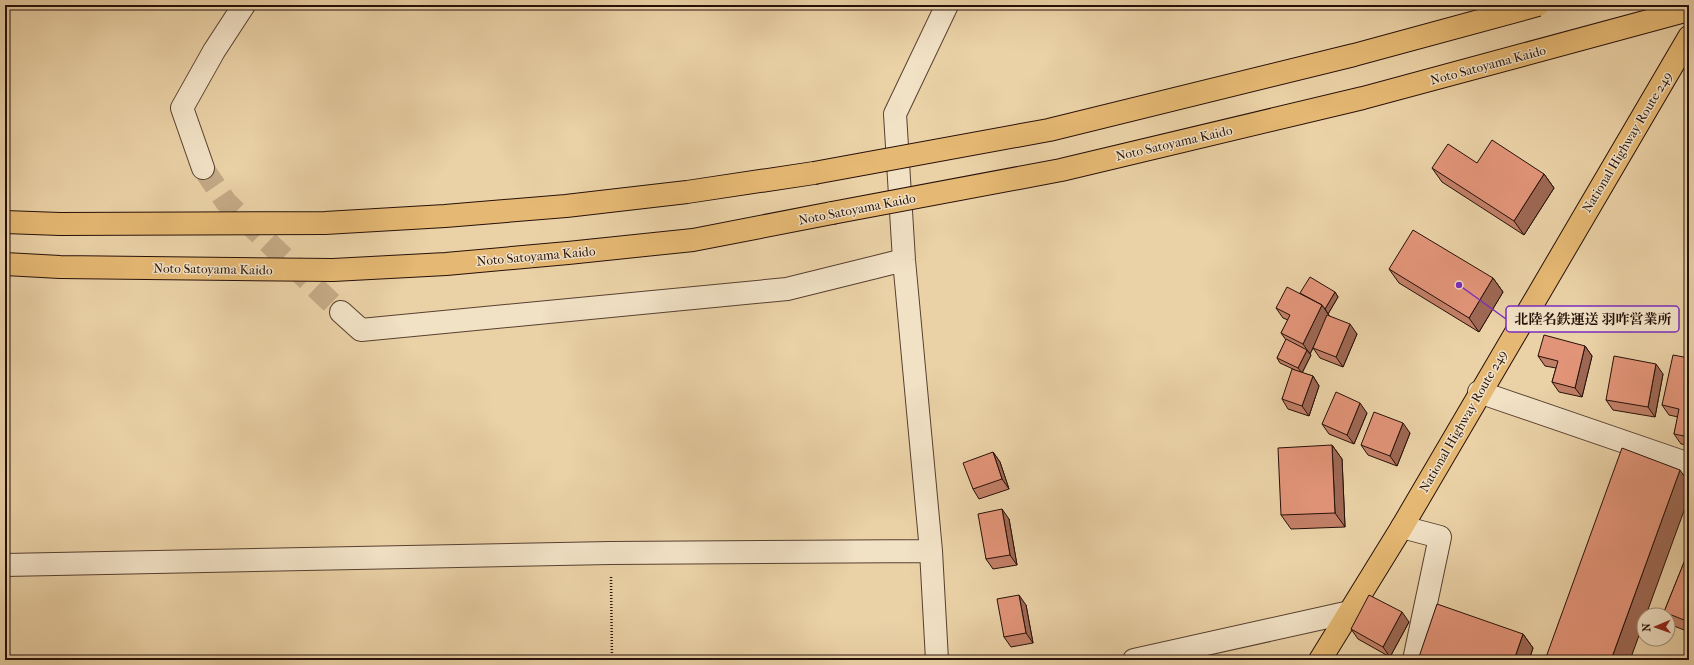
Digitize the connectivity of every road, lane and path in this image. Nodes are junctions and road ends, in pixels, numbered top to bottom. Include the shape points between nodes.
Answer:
1 (244, 5) edge
2 (947, 5) edge
3 (1538, 5) edge
4 (1689, 10) edge
5 (1689, 37) edge
6 (203, 168) tunnel mouth
7 (5, 222) edge
8 (904, 260) junction
9 (5, 264) edge
10 (341, 312) tunnel mouth
11 (1479, 392) junction
12 (1689, 464) edge
13 (1402, 527) junction
14 (930, 551) junction
15 (610, 553) junction
16 (5, 565) edge
17 (1350, 612) junction
18 (612, 660) edge
19 (937, 660) edge
20 (1134, 660) edge
21 (1320, 660) edge
22 (1414, 660) edge

1 - 6 street via 182,108
2 - 8 street via 895,114
3 - 7 highway, bridge via 1354,55 1049,130 814,173 687,192 566,206 325,224
4 - 9 highway, Noto Satoyama Kaido, bridge via 1363,98 1061,170 693,240 446,264 333,270
5 - 11 highway, National Highway Route 249
8 - 10 street via 787,289 361,330
8 - 14 street
11 - 12 street
11 - 13 highway, National Highway Route 249
13 - 17 highway, National Highway Route 249
13 - 22 street via 1440,537
14 - 15 street
14 - 19 street
15 - 16 street
15 - 18 path
17 - 20 street
17 - 21 highway, National Highway Route 249

